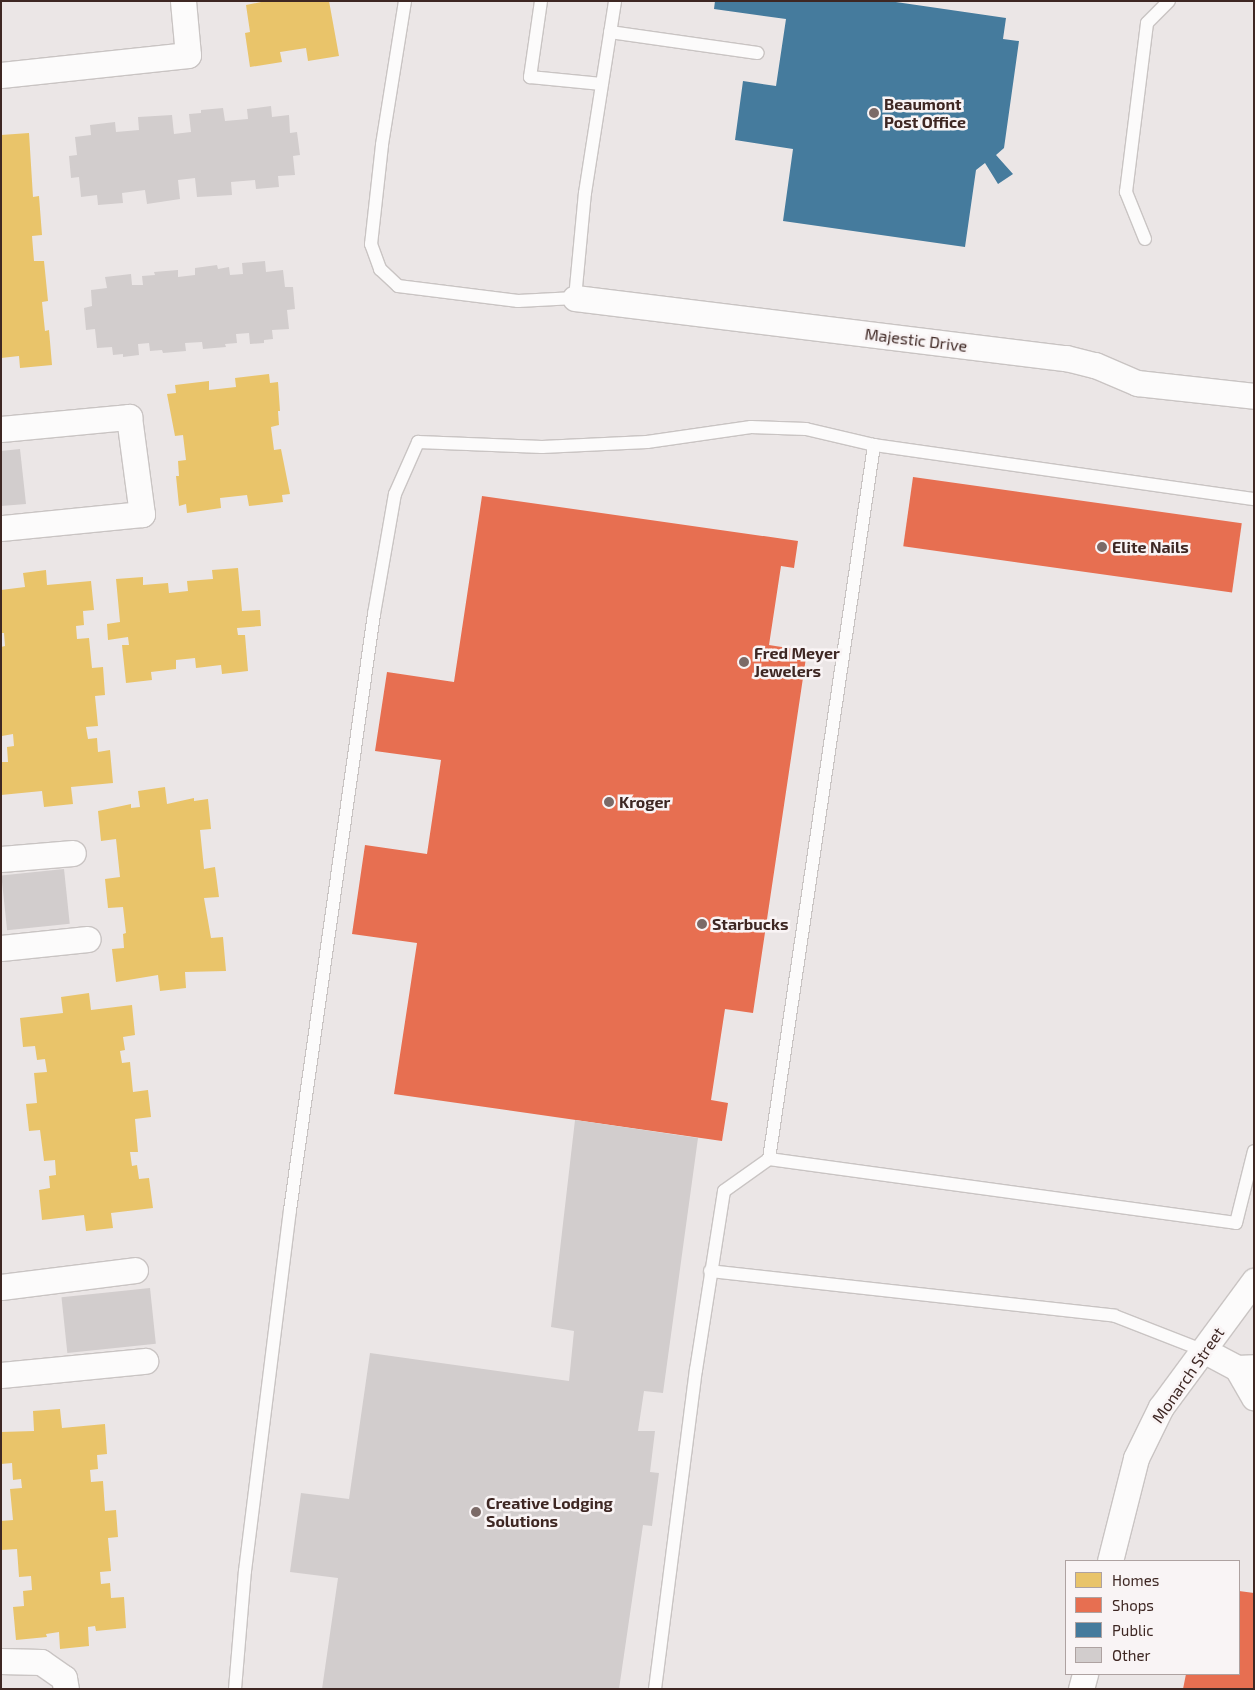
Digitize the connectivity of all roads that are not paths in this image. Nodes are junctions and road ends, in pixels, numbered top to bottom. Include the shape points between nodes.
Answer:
1 (183, 1) edge
2 (405, 1) edge
3 (541, 1) edge
4 (615, 1) edge
5 (1169, 1) edge
6 (610, 32) junction
7 (758, 53) dead end
8 (1, 75) edge
9 (602, 84) junction
10 (1144, 239) dead end
11 (575, 298) junction
12 (1254, 396) edge
13 (1, 429) edge
14 (874, 445) junction
15 (1254, 498) edge
16 (1, 528) edge
17 (73, 853) dead end
18 (1, 859) edge
19 (88, 938) dead end
20 (1, 948) edge
21 (1254, 1151) edge
22 (769, 1159) junction
23 (135, 1270) dead end
24 (710, 1272) junction
25 (1254, 1281) edge
26 (1, 1287) edge
27 (1205, 1351) junction
28 (146, 1361) dead end
29 (1245, 1367) edge
30 (1, 1375) edge
31 (1254, 1398) edge
32 (1110, 1560) edge
33 (1, 1661) edge
34 (1085, 1675) edge
35 (66, 1689) edge
36 (235, 1689) edge
37 (655, 1689) edge
38 (1081, 1689) edge

1 - 8 street via 188,55
2 - 11 lane via 382,145 371,244 380,269 398,286 518,301
3 - 9 lane via 530,77
4 - 6 lane
5 - 10 lane via 1147,23 1126,192
6 - 7 lane
6 - 9 lane
9 - 11 lane via 585,193
11 - 12 street, Majestic Drive via 1066,358 1095,365 1136,383
13 - 16 street via 129,417 142,514
14 - 15 lane
14 - 22 lane
14 - 36 lane via 806,429 751,427 647,442 542,447 418,442 395,494 374,614 290,1210 245,1571
17 - 18 street
19 - 20 street
21 - 22 lane via 1236,1223
22 - 24 lane via 724,1191
23 - 26 street
24 - 27 lane via 1115,1316
24 - 37 lane
25 - 27 street, Monarch Street
27 - 29 street
27 - 32 street, Monarch Street via 1161,1408 1136,1458
28 - 30 street
29 - 31 street
33 - 35 street via 41,1662 64,1678
34 - 38 street

